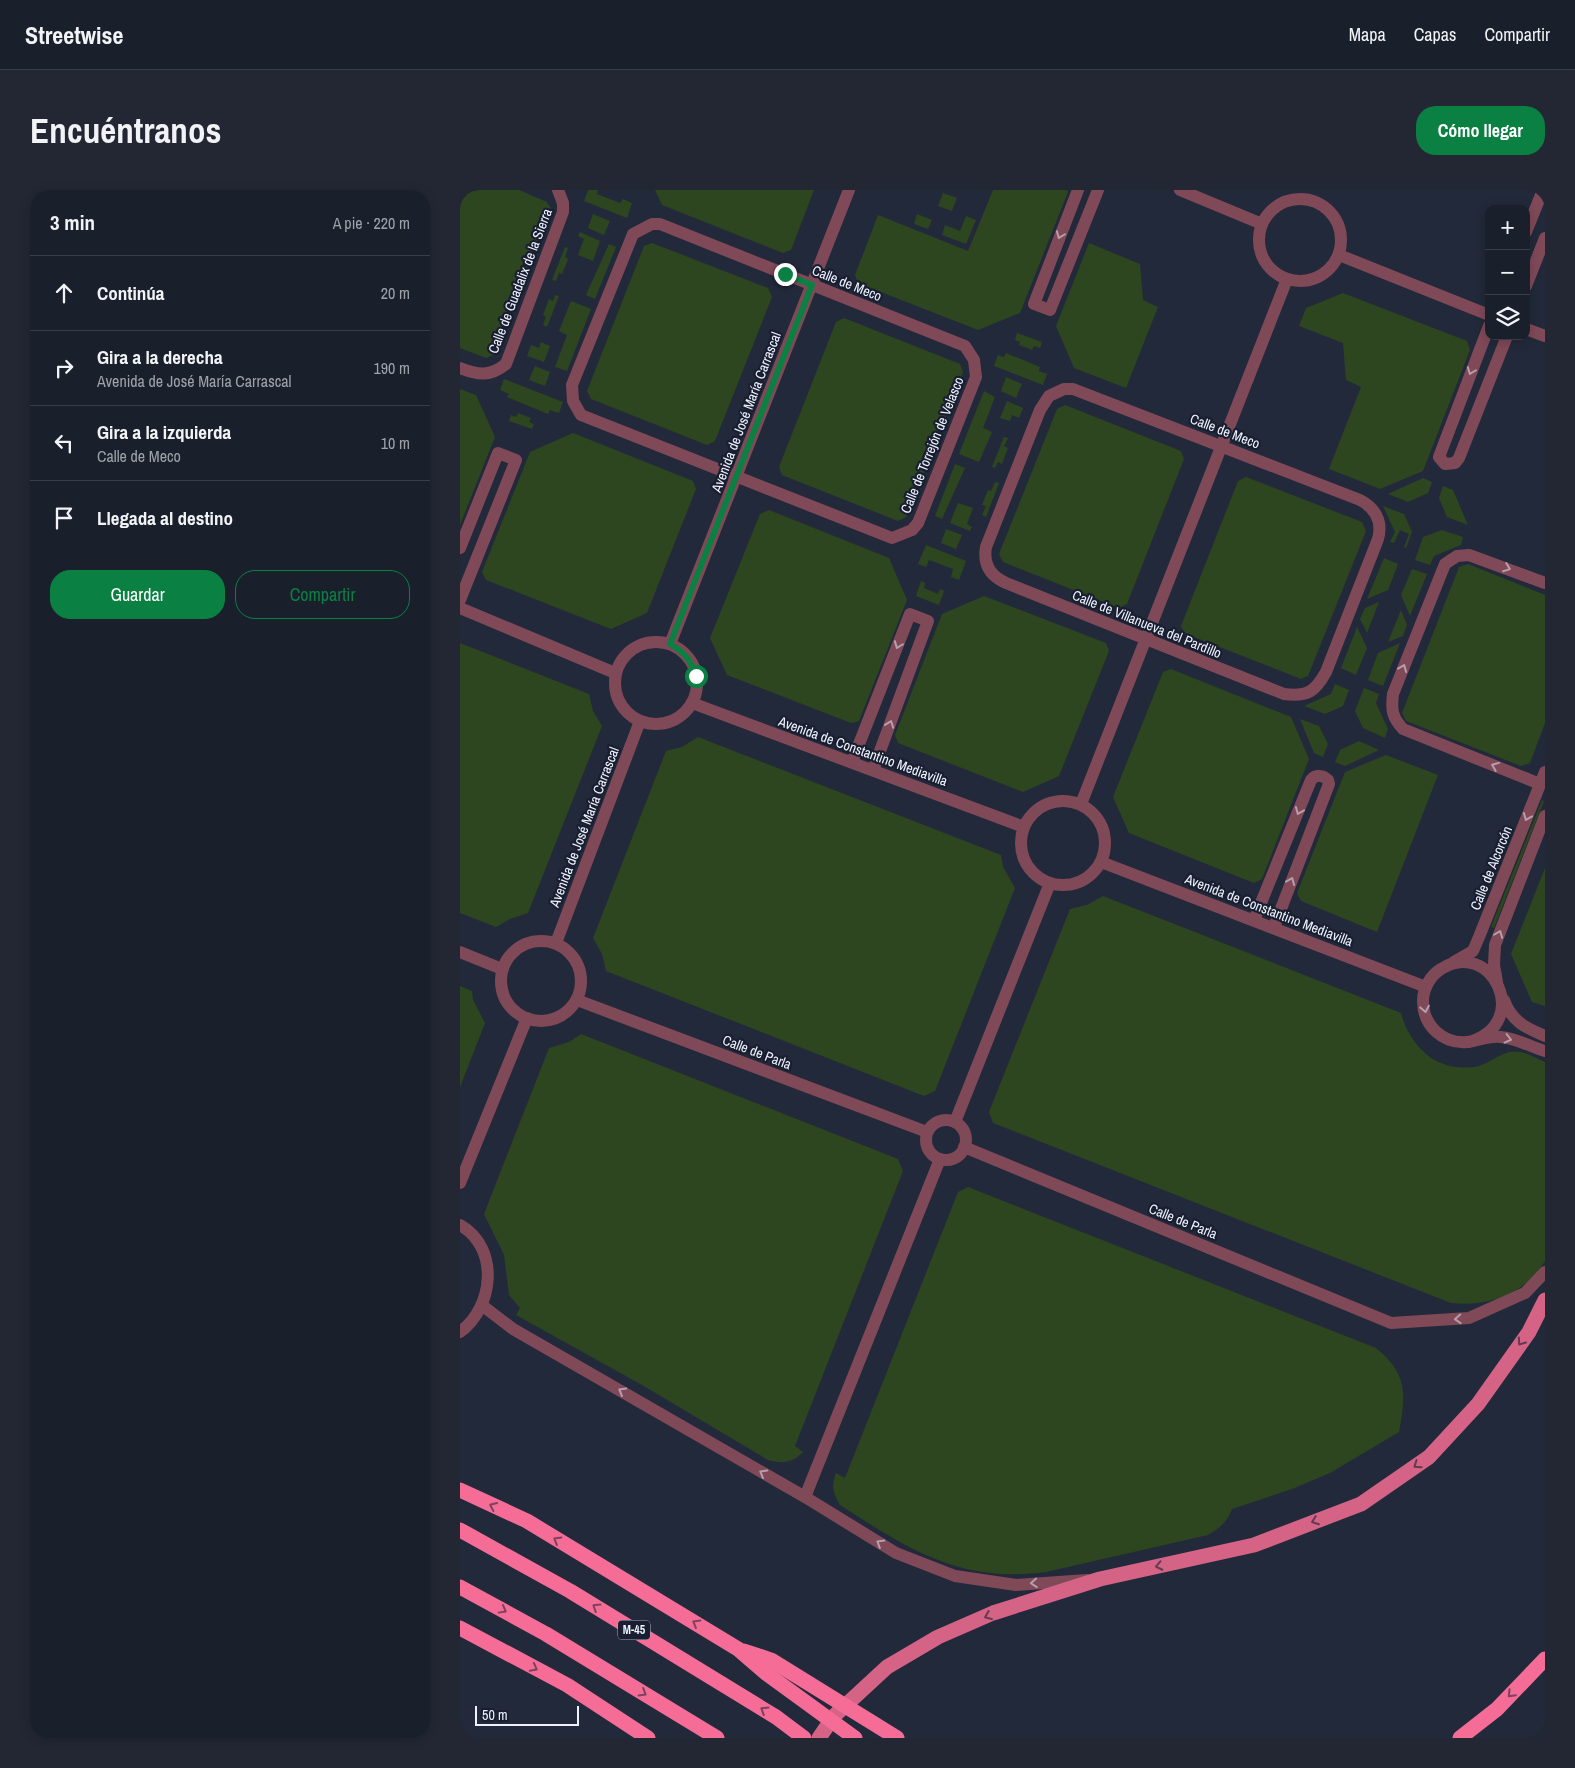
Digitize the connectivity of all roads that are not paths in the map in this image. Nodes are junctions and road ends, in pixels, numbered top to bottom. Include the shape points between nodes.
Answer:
1 (849, 190) edge
2 (1078, 190) edge
3 (1098, 190) edge
4 (1180, 190) edge
5 (1543, 190) edge
6 (560, 192) edge
7 (1319, 196) edge
8 (1530, 222) edge
9 (1262, 224) junction
10 (1545, 238) edge
11 (1339, 255) junction
12 (1530, 276) edge
13 (1287, 279) junction
14 (812, 285) junction
15 (1485, 313) edge
16 (1530, 330) edge
17 (1485, 336) edge
18 (1545, 336) edge
19 (1505, 340) edge
20 (974, 360) joint
21 (460, 368) edge
22 (1221, 446) junction
23 (736, 477) junction
24 (460, 548) edge
25 (986, 565) joint
26 (1545, 583) edge
27 (460, 600) edge
28 (460, 608) edge
29 (1144, 639) junction
30 (670, 644) junction
31 (615, 673) junction
32 (1306, 694) joint
33 (692, 703) junction
34 (640, 721) junction
35 (852, 762) junction
36 (874, 770) junction
37 (1543, 778) edge
38 (1081, 804) junction
39 (1545, 816) edge
40 (1024, 827) junction
41 (1101, 862) junction
42 (1050, 882) junction
43 (1254, 920) junction
44 (1274, 927) junction
45 (556, 943) junction
46 (460, 952) edge
47 (1450, 964) junction
48 (502, 969) junction
49 (1497, 982) junction
50 (1426, 987) junction
51 (1502, 994) junction
52 (576, 1000) junction
53 (527, 1018) junction
54 (1545, 1036) edge
55 (1469, 1042) junction
56 (1545, 1052) edge
57 (954, 1122) junction
58 (927, 1132) junction
59 (964, 1147) junction
60 (940, 1159) junction
61 (460, 1183) edge
62 (460, 1225) edge
63 (1545, 1272) edge
64 (1545, 1300) edge
65 (483, 1306) junction
66 (460, 1332) edge
67 (460, 1490) edge
68 (805, 1497) junction
69 (460, 1530) edge
70 (1100, 1578) junction
71 (460, 1587) edge
72 (460, 1628) edge
73 (738, 1649) junction
74 (1545, 1659) edge
75 (648, 1738) edge
76 (716, 1738) edge
77 (804, 1738) edge
78 (819, 1738) edge
79 (855, 1738) edge
80 (897, 1738) edge
81 (1460, 1738) edge

1 - 14 street, Avenida de José María Carrascal
2 -> 3 street via 1034,304 1050,310
4 - 9 street
5 - 8 street
6 - 21 street, Calle de Guadalix de la Sierra via 563,212 506,364 493,372 477,374
7 - 9 street via 1289,200 1273,208
7 - 11 street via 1338,224 1342,243
9 - 13 street via 1259,240 1262,257 1272,271
10 - 12 street
11 - 13 street via 1327,272 1318,278
11 - 15 street
13 - 22 street
14 - 20 street, Calle de Meco via 965,346
14 - 23 street, Avenida de José María Carrascal
14 - 23 street, Calle de Meco via 660,224 645,227 633,234 572,385 574,401 581,415
16 - 18 street
17 -> 19 street via 1438,457 1445,464 1456,463 1459,458
20 - 23 street, Calle de Torrejón de Velasco via 976,377 921,515 912,530 904,534 892,538
22 - 25 street, Calle de Meco via 1073,389 1055,392 1044,402 1019,463 986,547
22 - 29 street
22 - 32 street, Calle de Meco via 1360,500 1373,509 1380,525 1378,539 1326,672 1318,686
23 - 30 street, Avenida de José María Carrascal
24 - 27 street via 498,453 516,460
25 - 29 street, Calle de Villanueva del Pardillo via 996,579
37 -> 26 street via 1403,729 1392,715 1393,694 1445,564 1457,556 1468,555
28 - 31 street
29 - 32 street, Calle de Villanueva del Pardillo via 1284,694
29 - 38 street
30 - 31 street via 659,642 636,646 627,653
30 - 33 street via 692,662 696,690
31 - 34 street via 614,685 619,702 630,716
33 - 34 street via 675,720 652,724
33 - 35 street, Avenida de Constantino Mediavilla
34 - 45 street, Avenida de José María Carrascal
35 - 36 street, Avenida de Constantino Mediavilla
36 -> 35 street via 928,621 910,614
36 - 40 street, Avenida de Constantino Mediavilla
37 -> 47 street, Calle de Alcorcón via 1480,938 1473,951
38 - 40 street via 1062,800 1043,805
38 - 41 street via 1101,824 1106,843
49 -> 39 street via 1495,945
40 - 42 street via 1021,846 1027,864
41 - 42 street via 1092,874 1079,882 1064,885
41 - 43 street, Avenida de Constantino Mediavilla
42 - 57 street
43 - 44 street, Avenida de Constantino Mediavilla
44 -> 43 street via 1329,784 1322,776 1311,780
44 - 50 street, Avenida de Constantino Mediavilla
45 - 48 street via 536,941 518,948
45 - 52 street via 576,960 581,973 581,987
46 - 48 street
47 - 49 street via 1471,963 1481,967
47 - 50 street via 1431,977
48 - 53 street via 503,993 516,1013
49 - 51 street
50 -> 55 street via 1424,1011 1435,1032 1457,1042
51 - 54 street via 1512,1018
51 - 55 street via 1501,1012 1493,1029
52 - 53 street via 570,1009 555,1018 538,1021
52 - 58 street, Calle de Parla
53 - 61 street
55 -> 56 street via 1501,1037
57 - 58 street via 936,1122
57 - 59 street via 964,1131
58 - 60 street via 928,1150
59 - 60 street via 952,1159
63 -> 59 street, Calle de Parla via 1525,1293 1469,1318 1391,1323
60 - 68 street
62 - 65 street via 479,1244 487,1264 488,1286
64 -> 70 main road via 1529,1332 1478,1404 1429,1457 1361,1504 1254,1545
65 - 66 street
68 -> 65 street via 513,1329
73 -> 67 highway via 527,1522
70 -> 68 street via 1016,1585 955,1576 896,1552
77 -> 69 highway, M-45 via 776,1717 570,1590
70 -> 78 main road via 993,1613 938,1637 887,1667 834,1716
71 -> 76 highway via 546,1634
72 -> 75 highway via 566,1685
73 - 79 highway
73 - 80 highway via 771,1660
74 -> 81 highway via 1496,1709

